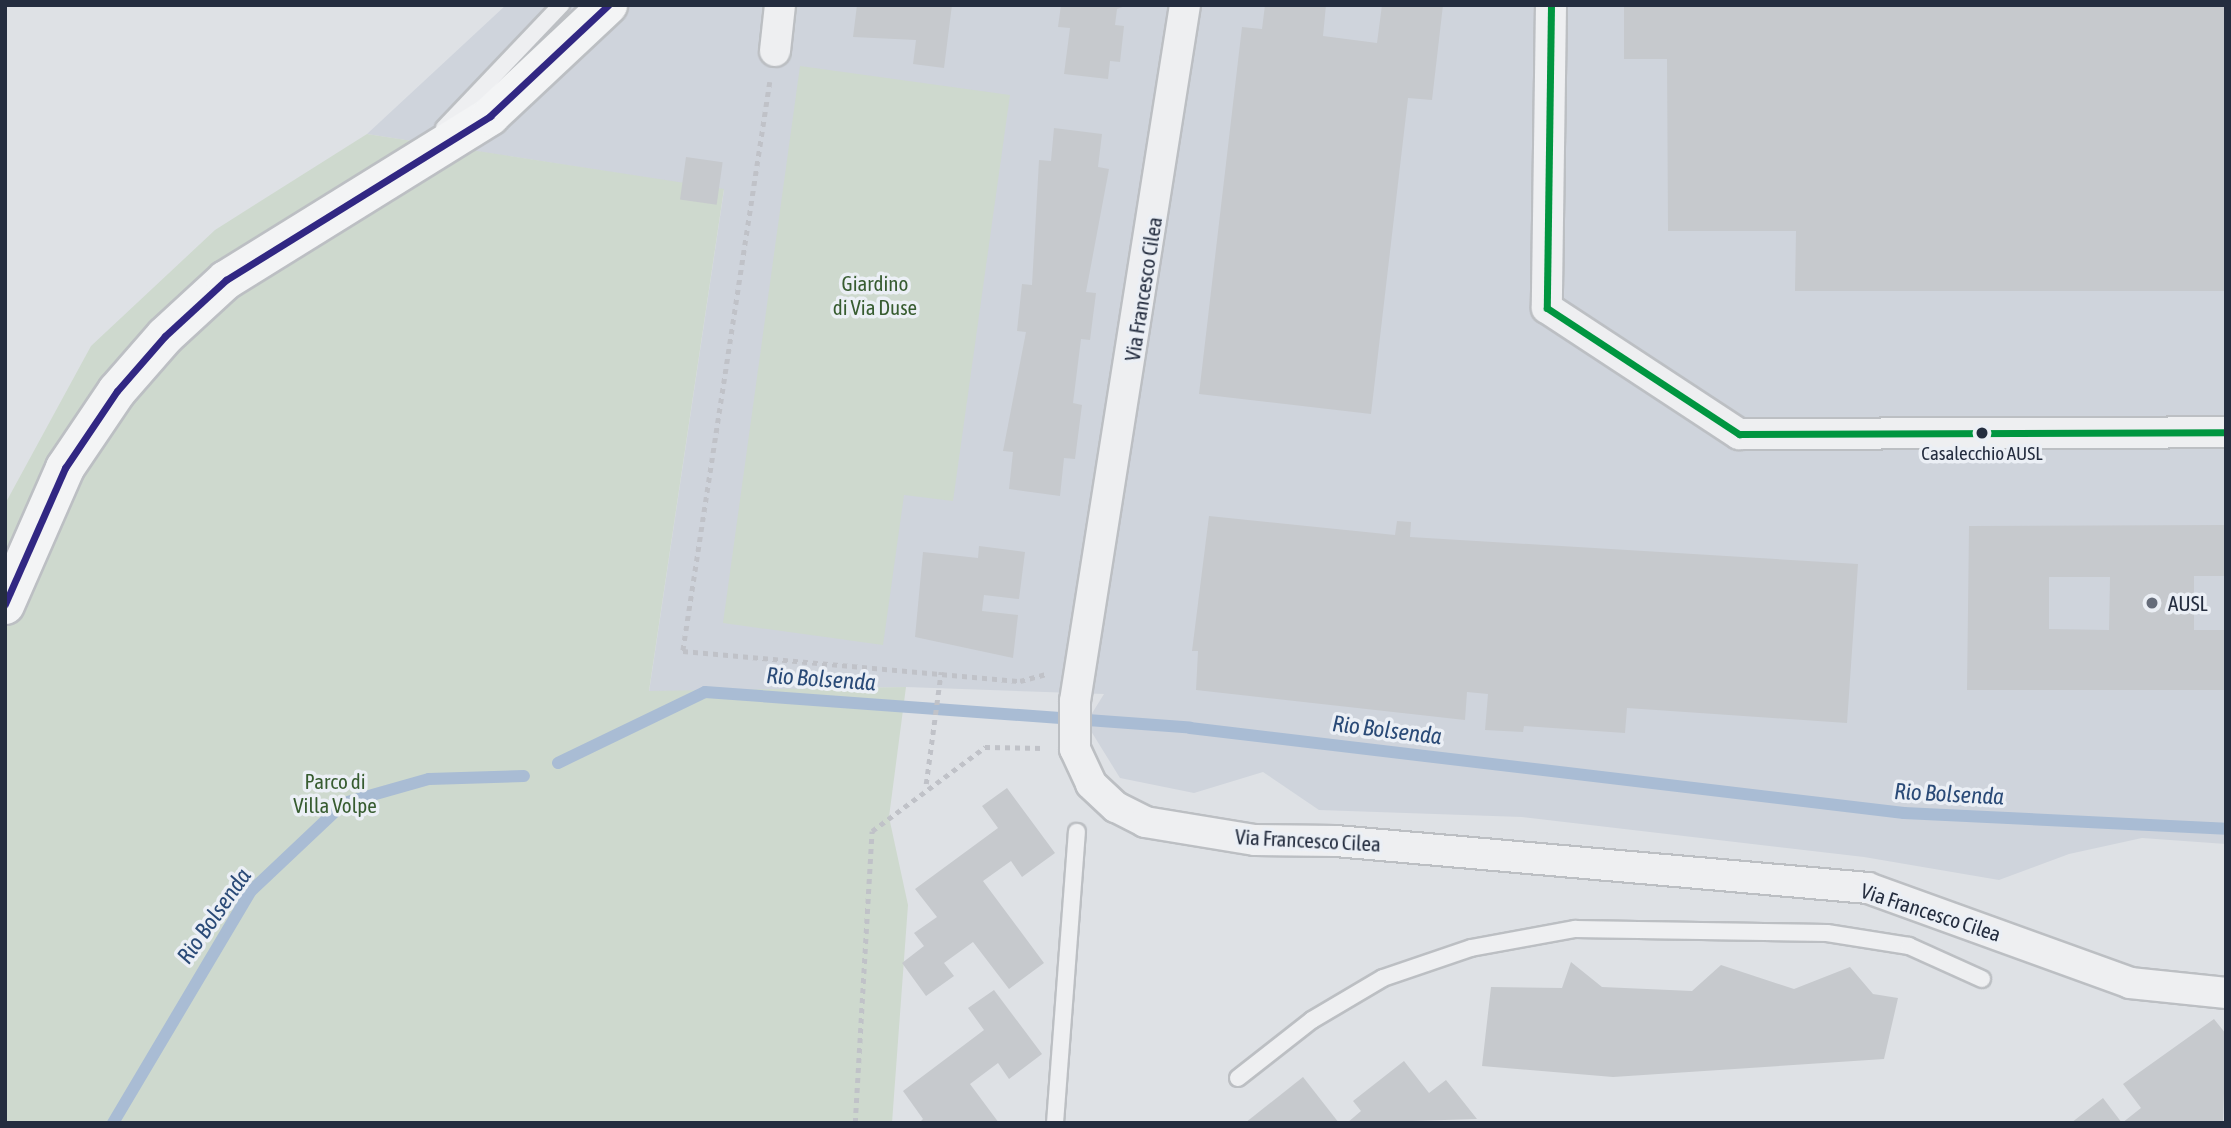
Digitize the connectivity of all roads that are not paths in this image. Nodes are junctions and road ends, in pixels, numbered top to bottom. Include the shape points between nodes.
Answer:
1 (561, 5) edge
2 (608, 5) edge
3 (780, 5) edge
4 (1185, 5) edge
5 (1551, 5) edge
6 (775, 51) road end
7 (391, 182) junction
8 (2226, 432) edge
9 (5, 605) edge
10 (1077, 832) dead end
11 (1982, 979) dead end
12 (2226, 993) edge
13 (1238, 1078) dead end
14 (1055, 1123) edge

1 - 7 lane
2 - 7 main road via 490,116
3 - 6 street
4 - 12 street, Via Francesco Cilea via 1075,701 1075,749 1091,784 1145,822 1255,840 1405,846 1868,888 2130,982
5 - 8 street via 1547,308 1739,434
7 - 9 main road via 226,280 165,337 117,391 65,468
10 - 14 lane
11 - 13 lane via 1909,946 1827,933 1575,929 1471,948 1383,978 1312,1020

